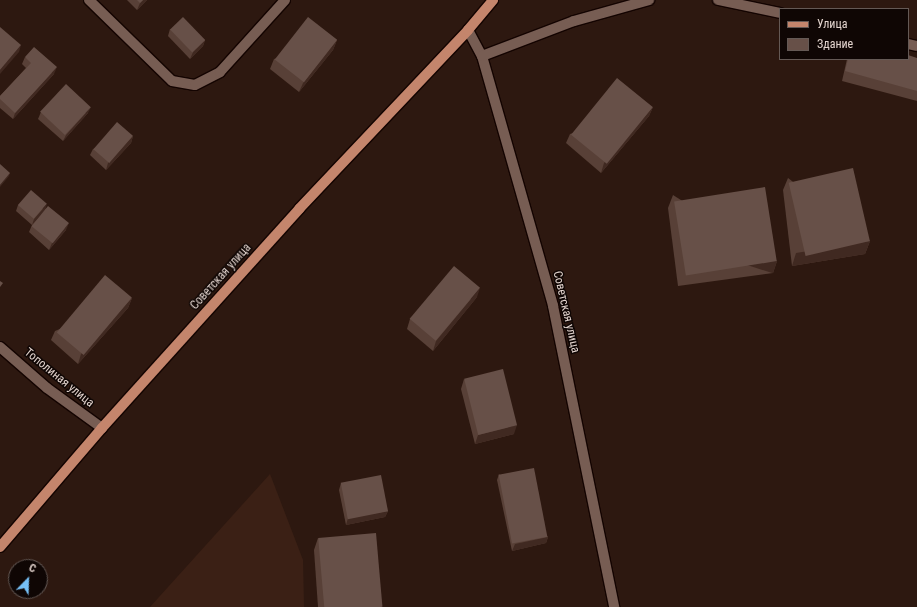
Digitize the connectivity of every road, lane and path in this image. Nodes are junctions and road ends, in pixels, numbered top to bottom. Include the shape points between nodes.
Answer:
1 (89, 0) edge
2 (285, 0) edge
3 (649, 0) edge
4 (718, 0) edge
5 (489, 1) edge
6 (779, 13) edge
7 (468, 30) junction
8 (482, 56) junction
9 (0, 346) edge
10 (102, 428) junction
11 (0, 547) edge
12 (614, 607) edge

1 - 2 street via 172,81 195,85 220,72
3 - 8 street via 574,22
4 - 6 street
5 - 7 main road, Советская улица
7 - 8 street, Советская улица
7 - 10 main road, Советская улица via 300,209
8 - 12 street, Советская улица via 553,306
9 - 10 street, Тополиная улица via 47,388
10 - 11 main road, Советская улица

